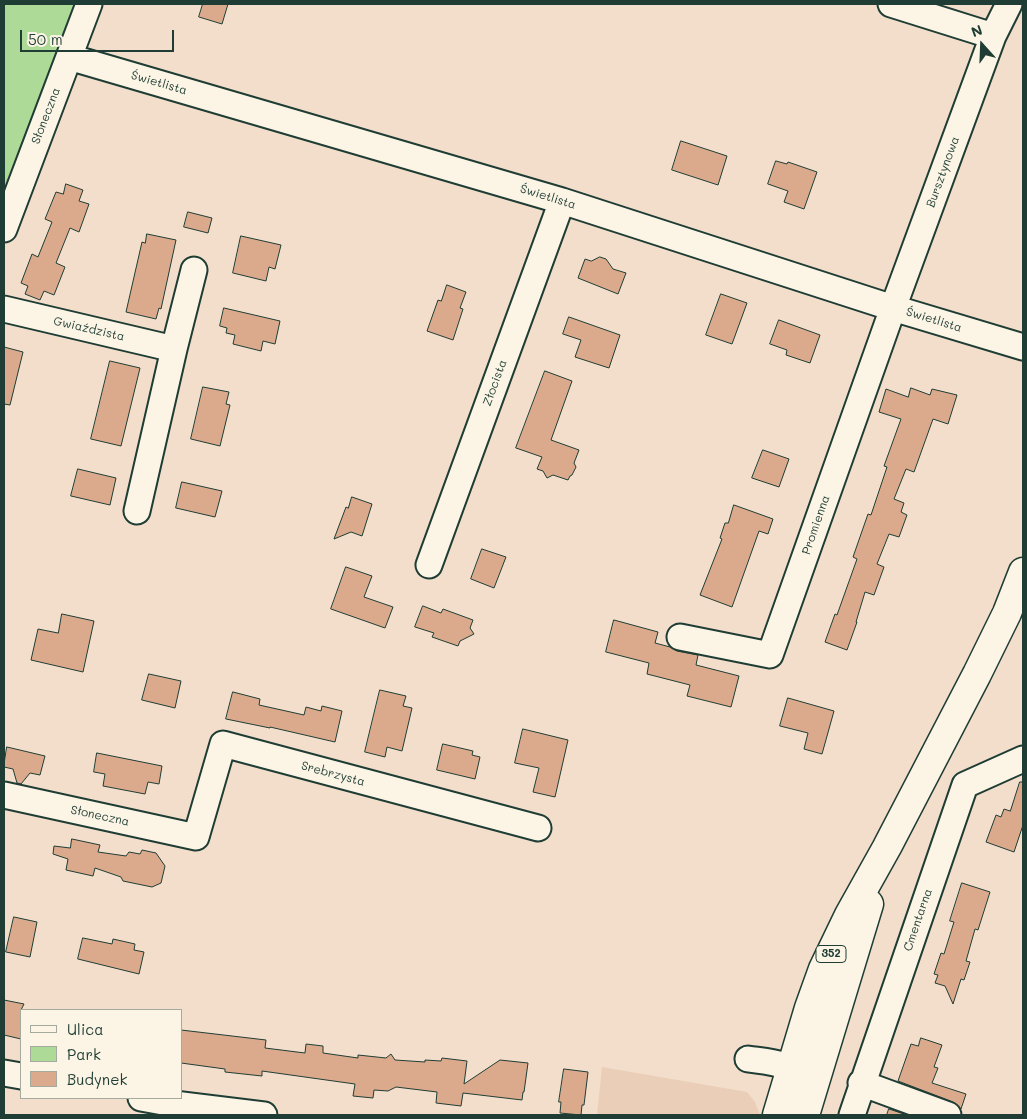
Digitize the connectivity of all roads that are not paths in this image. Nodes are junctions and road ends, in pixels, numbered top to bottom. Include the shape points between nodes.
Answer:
1 (89, 4) edge
2 (891, 4) edge
3 (1009, 4) edge
4 (993, 36) junction
5 (69, 57) junction
6 (562, 201) junction
7 (4, 229) edge
8 (194, 270) dead end
9 (893, 308) junction
10 (4, 309) edge
11 (1023, 347) edge
12 (174, 349) junction
13 (137, 511) dead end
14 (429, 565) dead end
15 (1023, 572) edge
16 (680, 637) dead end
17 (1023, 759) edge
18 (4, 795) edge
19 (538, 828) dead end
20 (196, 837) joint
21 (887, 847) junction
22 (823, 1054) junction
23 (748, 1059) dead end
24 (790, 1068) junction
25 (4, 1073) edge
26 (20, 1076) edge
27 (861, 1084) junction
28 (146, 1099) edge
29 (807, 1110) edge
30 (264, 1115) edge
31 (777, 1115) edge
32 (852, 1115) edge
33 (948, 1115) edge

1 - 5 street, Słoneczna
2 - 4 street
3 - 4 street, Bursztynowa
4 - 9 street, Bursztynowa
5 - 6 street, Świetlista
5 - 7 street, Słoneczna
6 - 9 street, Świetlista
6 - 14 street, Złocista
8 - 12 street
9 - 11 street, Świetlista
9 - 16 street, Promienna via 770,655
10 - 12 street, Gwiaździsta
12 - 13 street
15 - 21 main road, 352 via 977,674
17 - 27 street, Cmentarna via 965,785
18 - 20 street, Słoneczna
19 - 20 street, Srebrzysta via 223,744
21 - 22 main road, 352
21 - 24 main road, 352 via 849,914 823,969
22 - 24 street via 810,1064
22 - 29 main road, 352
23 - 24 street
24 - 29 street via 799,1074 803,1082
24 - 31 main road, 352
25 - 26 street
27 - 32 street, Cmentarna
27 - 33 street
28 - 30 street

